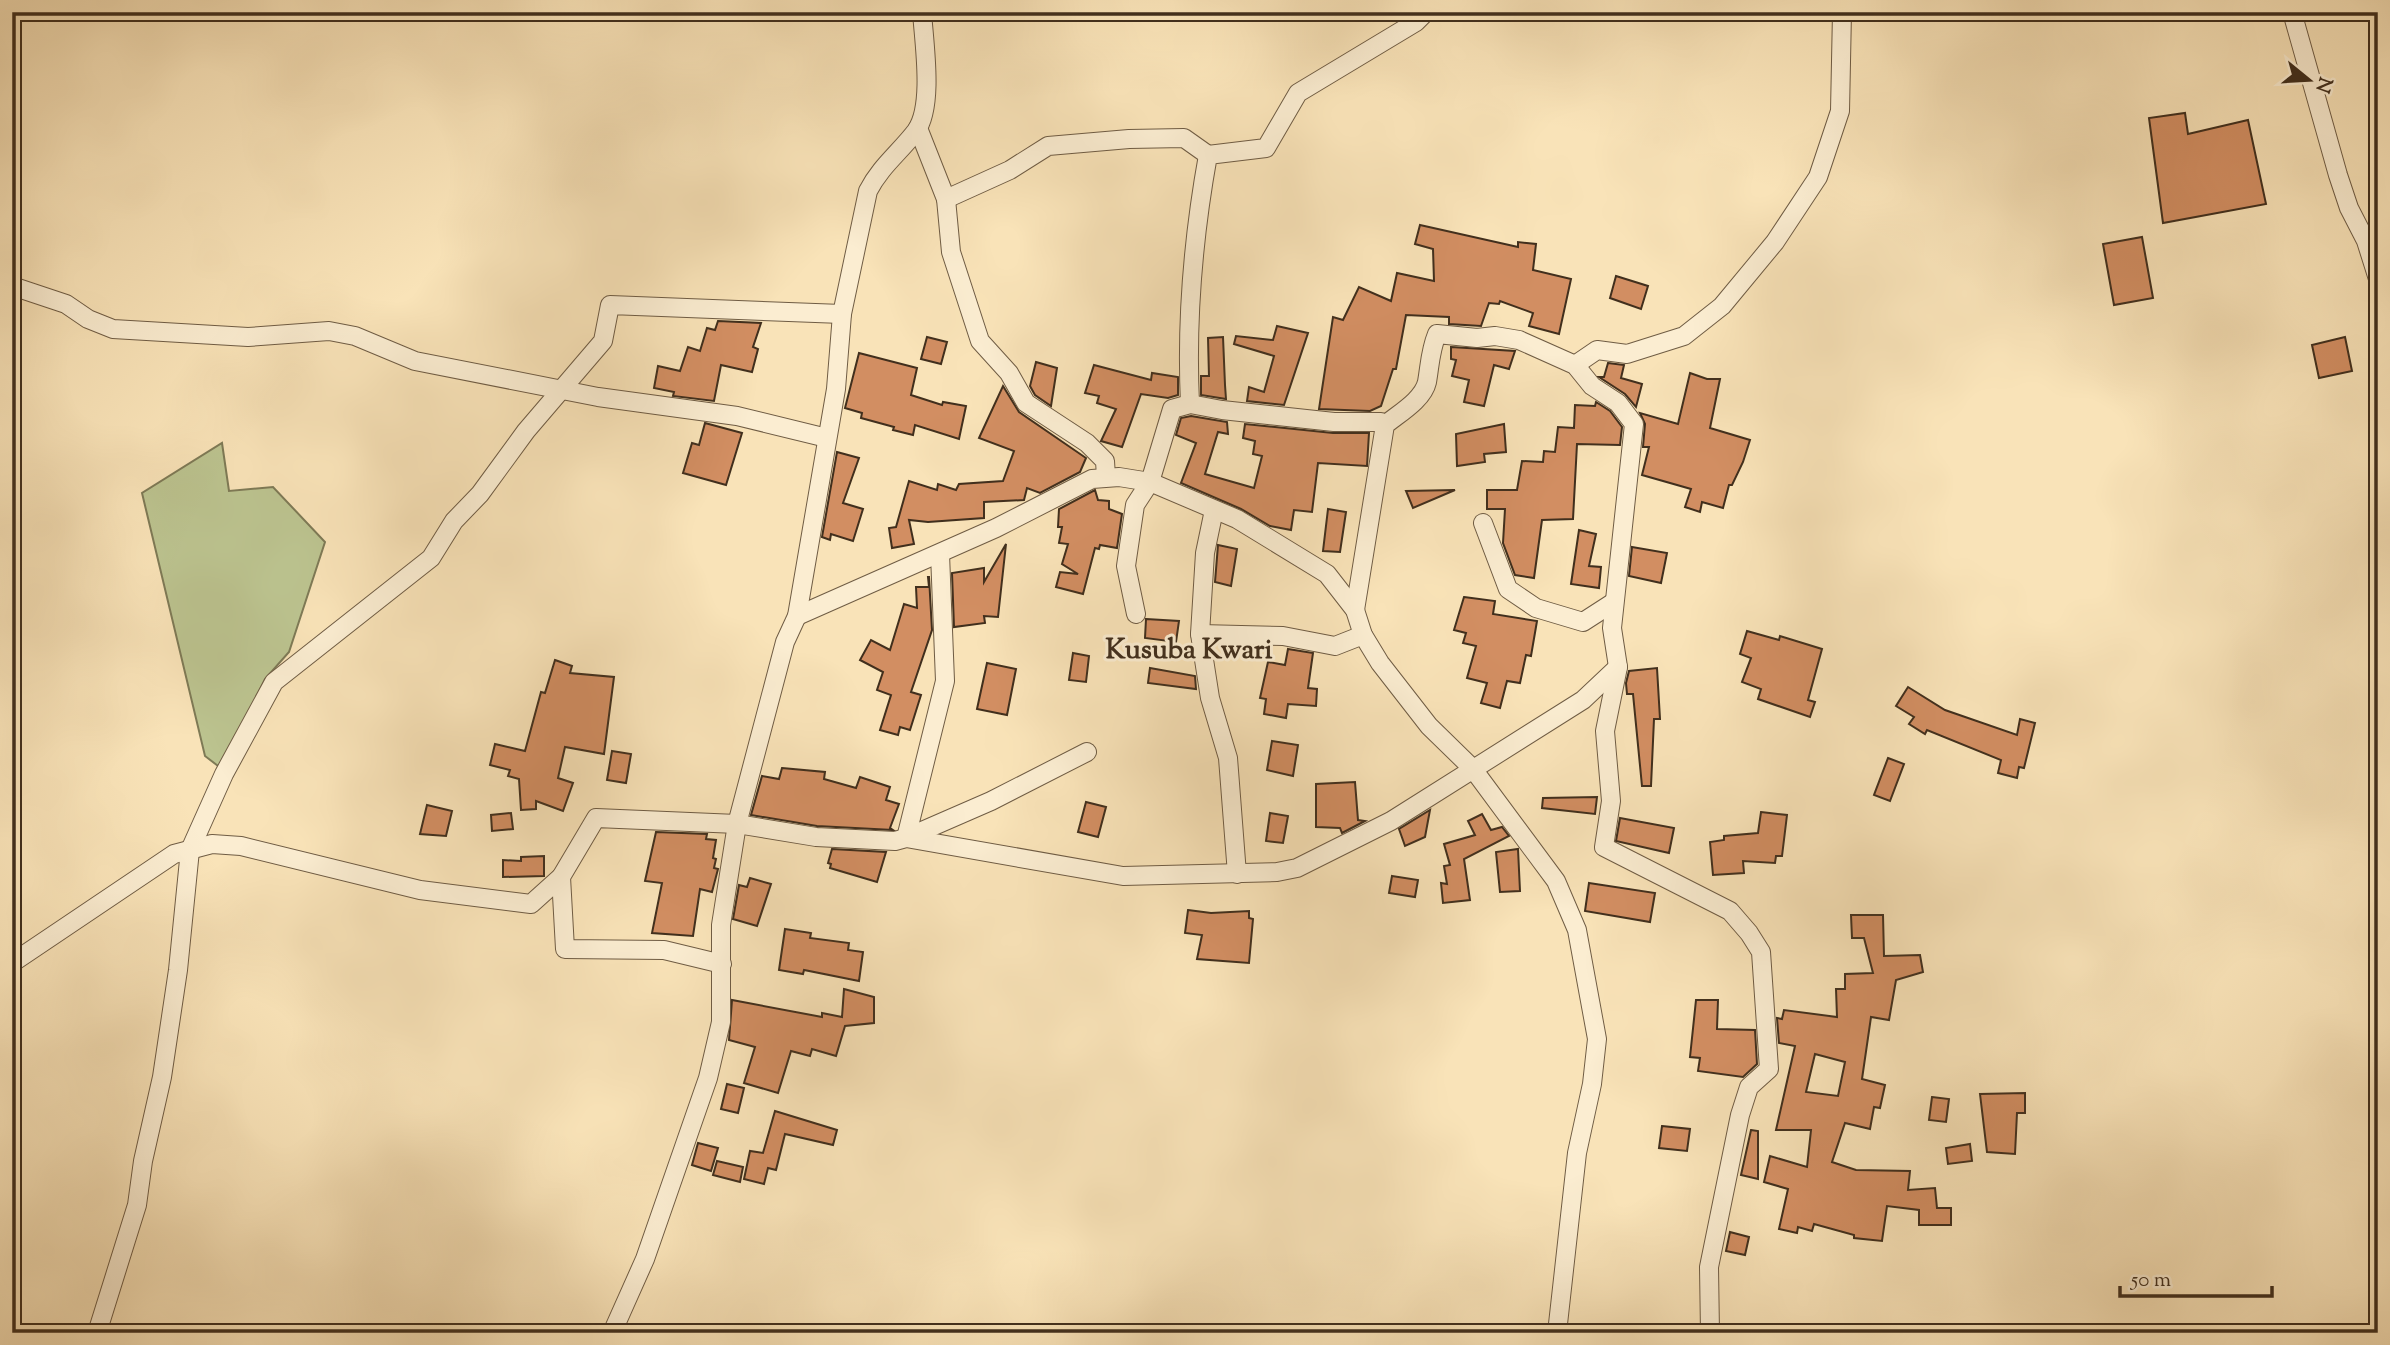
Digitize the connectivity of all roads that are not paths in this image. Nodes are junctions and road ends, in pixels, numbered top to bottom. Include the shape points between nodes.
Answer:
1 (922, 12) edge
2 (1426, 12) edge
3 (1842, 12) edge
4 (2292, 12) edge
5 (918, 128) junction
6 (1208, 155) junction
7 (946, 199) junction
8 (2378, 279) edge
9 (12, 286) edge
10 (842, 314) junction
11 (1576, 365) junction
12 (562, 390) junction
13 (1190, 404) junction
14 (1385, 425) junction
15 (827, 438) junction
16 (1106, 477) junction
17 (1150, 482) junction
18 (1214, 510) junction
19 (1483, 523) dead end
20 (940, 554) junction
21 (1614, 602) junction
22 (1355, 610) junction
23 (1136, 614) dead end
24 (797, 616) junction
25 (1200, 635) junction
26 (1363, 635) junction
27 (1618, 667) junction
28 (1087, 752) dead end
29 (1474, 769) junction
30 (737, 824) junction
31 (906, 838) junction
32 (190, 850) junction
33 (1237, 874) junction
34 (561, 877) junction
35 (12, 963) edge
36 (722, 964) junction
37 (97, 1333) edge
38 (612, 1333) edge
39 (1557, 1333) edge
40 (1710, 1333) edge

1 - 5 street via 925,104
2 - 6 street via 1298,93 1266,148
3 - 11 street via 1840,111 1818,177 1775,242 1722,306 1684,336 1627,354 1597,350
4 - 8 street via 2349,208
5 - 7 street
5 - 10 street via 877,173 868,191
6 - 7 street via 1184,138 1048,146 1010,170
6 - 13 street via 1195,225 1188,322
7 - 16 street via 951,252 980,341 1009,373 1026,403 1087,443 1105,461
9 - 12 street via 66,304 113,329 248,337 329,331 355,336 415,361
10 - 12 street via 610,305 603,341
10 - 15 street
11 - 14 street via 1519,340 1437,334 1427,385
11 - 21 street via 1634,424
12 - 15 street via 737,416
12 - 32 street via 454,521 431,558 274,682 224,774
13 - 14 street
13 - 17 street via 1172,409
14 - 22 street
15 - 24 street
16 - 17 street
16 - 20 street via 1093,479
17 - 18 street
17 - 23 street via 1135,505 1126,566
18 - 22 street via 1237,519 1327,574
18 - 25 street via 1205,553
19 - 21 street via 1508,589 1536,608 1583,622
20 - 24 street
20 - 31 street via 945,681
21 - 27 street via 1612,628
22 - 26 street
24 - 30 street via 785,642
25 - 26 street via 1283,636 1335,646
25 - 33 street via 1210,698 1228,758
26 - 29 street via 1429,726
27 - 29 street via 1583,700
27 - 40 street via 1605,730 1611,801 1604,846 1730,911 1761,952 1769,1069 1749,1087 1740,1115 1709,1268
28 - 31 street
29 - 33 street via 1316,861 1277,872
29 - 39 street via 1556,881 1577,930 1590,986 1597,1039 1577,1153
30 - 31 street via 816,836
30 - 34 street via 596,818
30 - 36 street via 721,925
31 - 33 street via 1123,876
32 - 34 street via 212,844 241,846 420,890 531,904
32 - 35 street via 174,854
32 - 37 street via 162,1077 136,1205
34 - 36 street via 565,949 664,950
36 - 38 street via 721,1022 708,1078 653,1236

